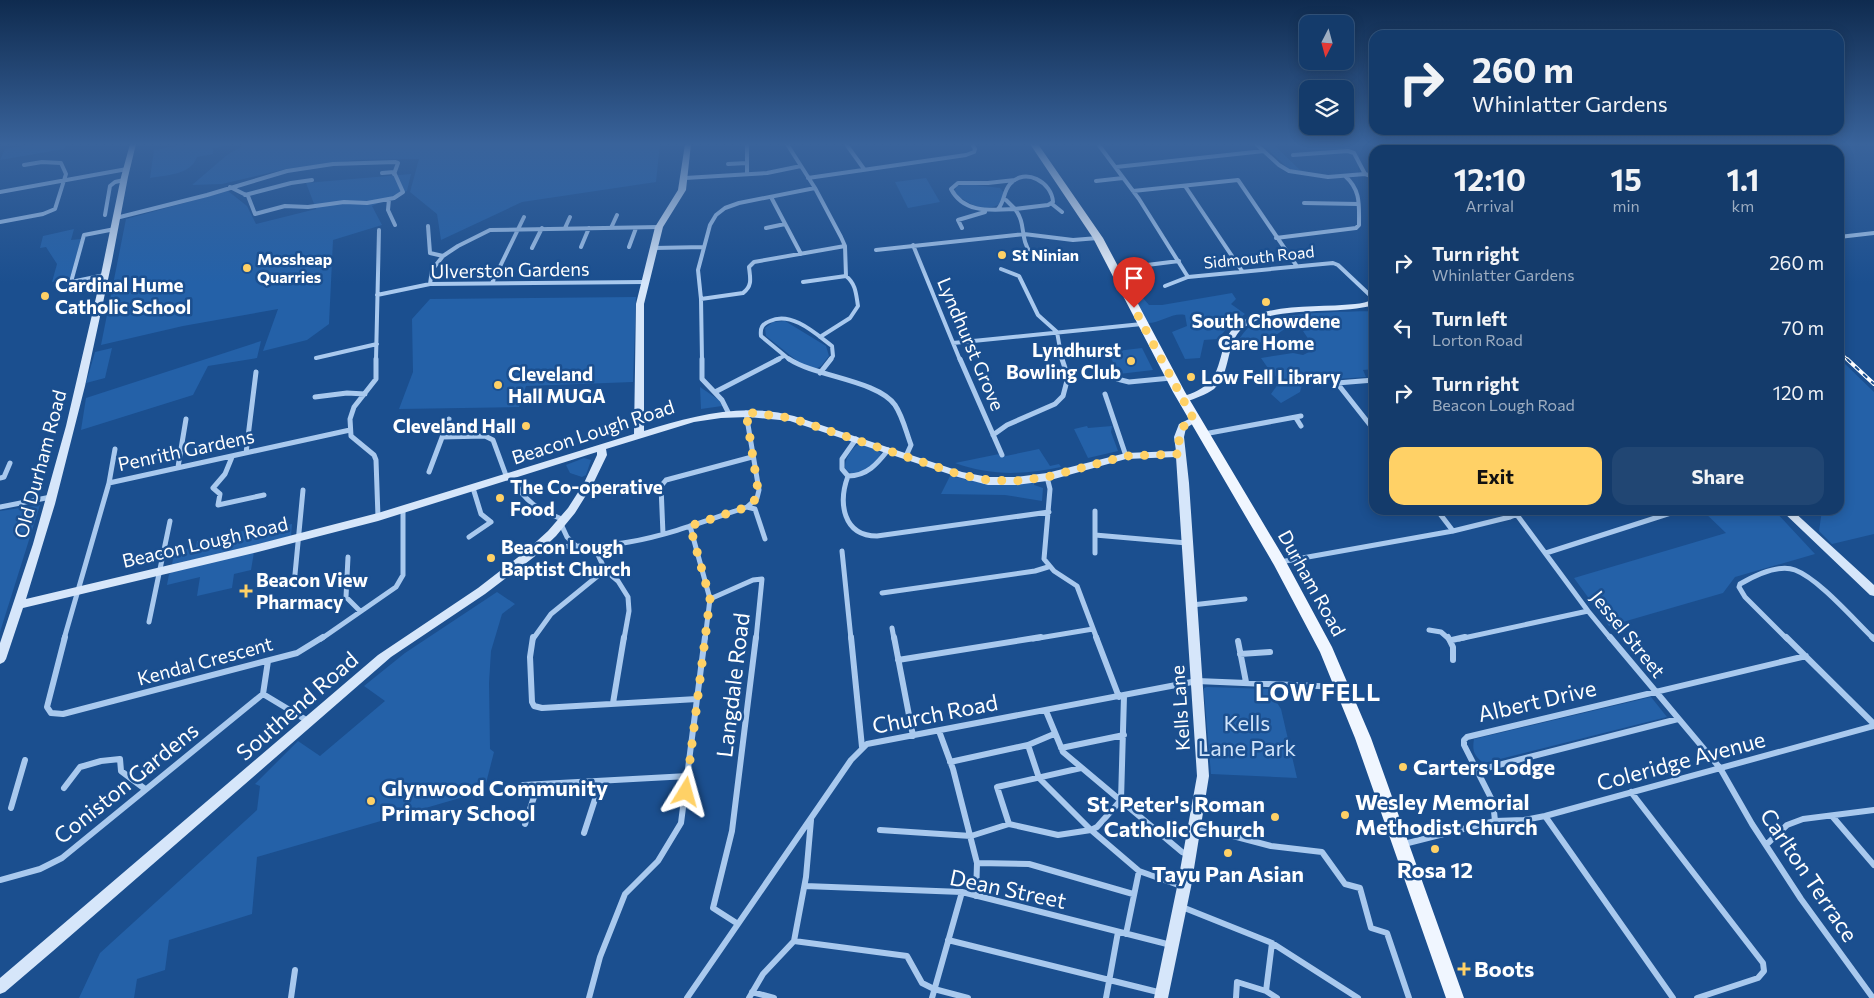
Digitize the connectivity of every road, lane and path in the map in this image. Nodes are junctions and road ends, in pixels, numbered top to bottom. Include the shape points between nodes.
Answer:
1 (1006, 190) edge
2 (61, 191) edge
3 (109, 191) edge
4 (122, 191) edge
5 (217, 191) edge
6 (237, 191) edge
7 (262, 191) edge
8 (402, 191) edge
9 (682, 191) edge
10 (802, 191) edge
11 (816, 191) edge
12 (951, 191) edge
13 (1050, 191) edge
14 (1064, 191) edge
15 (1071, 191) edge
16 (1133, 191) joint
17 (1137, 191) edge
18 (1188, 191) edge
19 (1245, 191) edge
20 (1358, 191) edge
21 (245, 195) junction
22 (771, 197) junction
23 (389, 199) junction
24 (1006, 200) junction
25 (1304, 203) dead end
26 (1052, 204) junction
27 (1358, 204) junction
28 (997, 209) junction
29 (1015, 209) junction
30 (1081, 210) junction
31 (986, 212) junction
32 (1062, 212) dead end
33 (105, 215) dead end
34 (617, 215) dead end
35 (524, 217) dead end
36 (570, 217) dead end
37 (116, 218) junction
38 (0, 222) edge
39 (785, 224) junction
40 (395, 225) dead end
41 (428, 226) dead end
42 (659, 227) junction
43 (542, 228) junction
44 (565, 228) junction
45 (589, 228) junction
46 (611, 228) junction
47 (636, 228) junction
48 (766, 228) dead end
49 (962, 228) dead end
50 (115, 229) junction
51 (518, 229) junction
52 (379, 230) dead end
53 (1874, 233) edge
54 (1024, 234) junction
55 (1844, 236) edge
56 (1098, 238) junction
57 (1276, 238) junction
58 (913, 245) junction
59 (845, 246) junction
60 (581, 247) dead end
61 (629, 247) dead end
62 (704, 247) junction
63 (532, 248) dead end
64 (654, 248) junction
65 (876, 250) dead end
66 (801, 254) junction
67 (1031, 254) dead end
68 (443, 256) junction
69 (1179, 262) junction
70 (1296, 265) junction
71 (1001, 269) dead end
72 (1115, 269) junction
73 (1242, 271) junction
74 (106, 275) junction
75 (846, 276) junction
76 (1188, 277) junction
77 (492, 282) junction
78 (644, 282) junction
79 (803, 282) dead end
80 (430, 284) junction
81 (1165, 286) dead end
82 (377, 295) junction
83 (1369, 295) edge
84 (701, 298) junction
85 (1369, 302) edge
86 (1142, 324) junction
87 (1057, 332) junction
88 (820, 337) junction
89 (953, 343) junction
90 (377, 344) junction
91 (784, 356) junction
92 (316, 358) dead end
93 (256, 372) dead end
94 (820, 373) junction
95 (1171, 378) junction
96 (1117, 379) dead end
97 (1369, 380) edge
98 (715, 392) junction
99 (364, 394) junction
100 (1105, 394) dead end
101 (315, 397) dead end
102 (1184, 400) junction
103 (728, 412) junction
104 (746, 412) junction
105 (186, 419) dead end
106 (449, 419) dead end
107 (1194, 420) junction
108 (1369, 424) edge
109 (1301, 426) dead end
110 (350, 430) junction
111 (1202, 434) junction
112 (639, 435) junction
113 (993, 435) junction
114 (442, 437) junction
115 (856, 439) junction
116 (601, 448) junction
117 (115, 449) dead end
118 (888, 450) junction
119 (246, 453) junction
120 (1002, 454) dead end
121 (1180, 454) junction
122 (232, 456) junction
123 (906, 456) junction
124 (1126, 456) junction
125 (752, 457) junction
126 (10, 463) dead end
127 (178, 467) junction
128 (429, 472) dead end
129 (848, 476) junction
130 (509, 477) junction
131 (1047, 477) junction
132 (0, 478) edge
133 (109, 482) junction
134 (473, 488) junction
135 (304, 490) dead end
136 (264, 495) dead end
137 (51, 497) junction
138 (0, 507) edge
139 (747, 507) junction
140 (404, 509) junction
141 (1095, 511) dead end
142 (1048, 512) junction
143 (1441, 515) edge
144 (1664, 515) edge
145 (1791, 515) edge
146 (1513, 516) joint
147 (378, 517) junction
148 (170, 521) dead end
149 (563, 522) junction
150 (690, 526) junction
151 (1454, 532) junction
152 (663, 534) junction
153 (1095, 535) junction
154 (469, 537) dead end
155 (298, 538) junction
156 (765, 539) dead end
157 (1188, 544) junction
158 (576, 546) junction
159 (594, 546) junction
160 (540, 547) junction
161 (842, 550) dead end
162 (1095, 553) dead end
163 (1546, 553) junction
164 (348, 557) dead end
165 (1279, 562) junction
166 (1048, 567) junction
167 (161, 570) junction
168 (605, 570) junction
169 (294, 585) dead end
170 (77, 590) junction
171 (1874, 592) edge
172 (882, 593) dead end
173 (710, 599) junction
174 (1245, 599) dead end
175 (1192, 605) junction
176 (18, 606) junction
177 (360, 611) junction
178 (1588, 611) junction
179 (149, 622) dead end
180 (892, 628) dead end
181 (1093, 629) junction
182 (1429, 630) dead end
183 (1874, 639) edge
184 (1452, 640) junction
185 (1238, 641) dead end
186 (1270, 652) dead end
187 (1240, 654) junction
188 (1806, 656) junction
189 (0, 659) edge
190 (898, 660) junction
191 (1453, 660) dead end
192 (268, 661) junction
193 (1197, 681) junction
194 (1246, 682) junction
195 (1343, 687) junction
196 (1655, 691) junction
197 (263, 694) junction
198 (1121, 697) junction
199 (697, 699) junction
200 (613, 703) junction
201 (1046, 711) junction
202 (1678, 718) junction
203 (309, 722) junction
204 (1874, 725) edge
205 (939, 731) junction
206 (1054, 734) junction
207 (1124, 735) junction
208 (913, 736) junction
209 (1028, 745) junction
210 (862, 746) junction
211 (1061, 748) junction
212 (25, 760) dead end
213 (950, 762) junction
214 (1081, 768) junction
215 (1720, 768) junction
216 (1479, 770) junction
217 (688, 776) junction
218 (1039, 778) junction
219 (601, 781) junction
220 (523, 785) dead end
221 (538, 785) junction
222 (64, 788) dead end
223 (145, 789) junction
224 (1631, 792) junction
225 (1121, 800) junction
226 (11, 808) dead end
227 (1874, 810) edge
228 (1545, 816) junction
229 (1832, 816) junction
230 (811, 819) junction
231 (1495, 820) junction
232 (525, 824) dead end
233 (1009, 824) junction
234 (1195, 826) junction
235 (880, 830) dead end
236 (1091, 830) junction
237 (584, 833) dead end
238 (970, 836) junction
239 (1401, 845) junction
240 (1766, 845) junction
241 (1190, 855) junction
242 (977, 863) junction
243 (1874, 865) edge
244 (1139, 871) junction
245 (0, 880) edge
246 (805, 886) junction
247 (1184, 887) junction
248 (962, 892) junction
249 (1133, 894) junction
250 (976, 896) junction
251 (1180, 906) junction
252 (738, 924) junction
253 (1122, 933) junction
254 (948, 940) junction
255 (794, 941) junction
256 (1272, 943) junction
257 (1172, 945) junction
258 (294, 970) dead end
259 (1110, 980) junction
260 (0, 987) edge
261 (934, 989) junction
262 (1266, 990) junction
263 (750, 995) edge
264 (1162, 995) edge
265 (291, 998) edge
266 (589, 998) edge
267 (687, 998) edge
268 (774, 998) edge
269 (932, 998) edge
270 (968, 998) edge
271 (1106, 998) edge
272 (1236, 998) edge
273 (1277, 998) edge
274 (1358, 998) edge
275 (1409, 998) edge
276 (1455, 998) edge
277 (1673, 998) edge
278 (1696, 998) edge
279 (1873, 998) edge

1 - 24 street
2 - 38 street via 51,213
3 - 33 street
4 - 37 street, Old Durham Road
5 - 37 street
6 - 21 street
7 - 21 street
8 - 23 street
9 - 42 street
10 - 22 street
11 - 59 street
12 - 31 street via 960,200
13 - 26 street
14 - 30 main road, Durham Road
15 - 30 main road, Durham Road
16 - 17 street
16 - 69 street
18 - 73 street
19 - 57 street
20 - 27 street
21 - 23 street via 256,214 285,206 360,204
22 - 39 street
22 - 62 street via 724,209 710,225
23 - 40 street via 388,210
24 - 28 street
24 - 29 street
25 - 27 street
26 - 29 street
26 - 32 street
27 - 57 street via 1359,225 1356,228
28 - 29 street
28 - 31 street
29 - 54 street via 1022,216
30 - 56 main road, Durham Road
31 - 49 street via 958,220
34 - 46 street
35 - 51 street
36 - 44 street
37 - 50 street, Old Durham Road
39 - 48 street
39 - 66 street
41 - 68 street via 430,253
42 - 47 street
42 - 64 street
43 - 44 street
43 - 51 street
43 - 63 street
44 - 45 street
45 - 46 street
45 - 60 street
46 - 47 street
47 - 61 street
50 - 74 street, Old Durham Road
50 - 74 street via 84,236 71,282
51 - 68 street via 490,230
51 - 77 street
52 - 82 street
53 - 55 street
54 - 56 street via 1074,240
54 - 58 street
54 - 67 street via 1023,242
56 - 72 main road, Durham Road
57 - 70 street
58 - 65 street
58 - 89 street, Lyndhurst Grove
59 - 66 street
59 - 75 street
62 - 64 street
62 - 84 street via 698,270
64 - 78 street
66 - 84 street via 754,262 749,267 751,285 743,293
68 - 80 street via 432,269
69 - 72 street
69 - 76 street
70 - 73 street, Sidmouth Road
70 - 83 street, Sidmouth Road via 1328,262 1338,265
71 - 87 street via 1019,276 1038,315
72 - 86 main road, Durham Road
73 - 76 street, Sidmouth Road
74 - 137 street, Old Durham Road
75 - 79 street
75 - 88 street via 855,285 858,306 850,318
76 - 81 street, Sidmouth Road
77 - 78 street, Ulverston Gardens
77 - 80 street, Ulverston Gardens
78 - 112 street via 640,304
80 - 82 street, Ulverston Gardens
82 - 90 street
84 - 98 street via 702,379
85 - 102 street via 1354,307 1276,312 1252,320 1238,328 1211,385
86 - 87 street
86 - 95 main road, Durham Road
87 - 89 street
87 - 113 street via 1068,377 1063,396 1054,404 1007,425
88 - 91 street via 784,318 771,320 762,326 762,336
88 - 94 street via 832,346 833,356
89 - 113 street, Lyndhurst Grove
90 - 92 street
90 - 99 street via 376,380
91 - 94 street
91 - 98 street
93 - 119 street
94 - 123 street via 890,400 911,445
95 - 96 street via 1129,382
95 - 102 main road, Durham Road
97 - 108 street via 1337,383
98 - 103 street
99 - 101 street via 347,392
99 - 110 street via 352,412
100 - 124 street
102 - 107 main road, Durham Road
103 - 104 street, Beacon Lough Road
103 - 112 street, Beacon Lough Road
104 - 115 street, Beacon Lough Road via 791,418
104 - 125 street
105 - 127 street
106 - 114 street
107 - 111 main road, Durham Road
107 - 121 street, Kells Lane via 1180,430
109 - 111 street via 1299,417
110 - 119 street, Penrith Gardens
110 - 147 street via 351,436 376,460
111 - 165 main road, Durham Road
112 - 116 street, Beacon Lough Road
113 - 120 street, Lyndhurst Grove
114 - 128 street
114 - 130 street via 490,438
115 - 118 street, Beacon Lough Road
115 - 129 street via 842,459 842,469
116 - 130 street, Beacon Lough Road
116 - 149 street, Southend Road via 602,455 583,496
117 - 133 street
118 - 123 street, Beacon Lough Road
118 - 129 street via 870,471
119 - 122 street, Penrith Gardens
121 - 124 street, Beacon Lough Road
121 - 157 street, Kells Lane
122 - 127 street, Penrith Gardens
122 - 136 street via 225,474 214,488 220,494 218,505
123 - 131 street, Beacon Lough Road via 961,475 988,480
124 - 131 street, Beacon Lough Road
125 - 139 street via 758,490 757,498
125 - 152 street via 666,480 661,486
126 - 132 street via 4,478
127 - 133 street, Penrith Gardens
129 - 142 street via 843,488 846,514 854,530 863,535 876,536
130 - 134 street, Beacon Lough Road
130 - 149 street via 525,501
131 - 142 street via 1050,489
133 - 170 street, Penrith Gardens
134 - 140 street, Beacon Lough Road
134 - 154 street via 481,514 491,522
135 - 155 street
137 - 138 street
137 - 176 street, Old Durham Road
139 - 150 street
139 - 156 street via 755,509
140 - 147 street, Beacon Lough Road
140 - 177 street, Kendal Crescent via 403,575 396,587
141 - 153 street
142 - 166 street via 1044,559
143 - 151 street
144 - 163 street
145 - 171 street
146 - 151 street
146 - 163 street, Jessel Street
147 - 155 street, Beacon Lough Road
148 - 167 street
149 - 158 street via 568,537
149 - 160 street, Southend Road
150 - 152 street
150 - 173 street
151 - 165 street
152 - 159 street
153 - 157 street
153 - 162 street
155 - 167 street, Beacon Lough Road
155 - 169 street
157 - 175 street, Kells Lane
158 - 159 street
158 - 160 street
159 - 168 street
160 - 203 street, Southend Road via 514,569 385,656
161 - 210 street
163 - 178 street, Jessel Street
164 - 177 street via 346,597
165 - 195 main road, Durham Road
166 - 172 street
166 - 181 street via 1077,586
167 - 170 street, Beacon Lough Road
167 - 179 street
168 - 200 street via 618,581 628,597 629,611
168 - 200 street via 544,621 534,634 531,644 532,702 542,708
170 - 176 street, Beacon Lough Road
170 - 192 street, Kendal Crescent via 47,706 51,713 64,714
173 - 199 street
173 - 252 street, Langdale Road via 754,580 762,580 732,831 713,908
174 - 175 street
175 - 193 street, Kells Lane
176 - 189 street, Old Durham Road
177 - 192 street, Kendal Crescent via 302,651
178 - 184 street
178 - 196 street, Jessel Street
180 - 190 street
181 - 190 street
181 - 198 street
182 - 184 street via 1441,632
183 - 188 street via 1794,570 1781,569 1742,582 1738,587 1741,592
184 - 191 street
185 - 187 street
186 - 187 street
187 - 194 street
188 - 196 street
188 - 204 street
190 - 208 street
192 - 197 street
193 - 194 street, Church Road
193 - 198 street, Church Road
193 - 234 street, Kells Lane via 1203,776
194 - 195 street, Church Road
195 - 239 main road, Durham Road
196 - 202 street, Jessel Street
196 - 216 street, Albert Drive via 1467,737 1464,745
197 - 203 street
197 - 223 street, Coniston Gardens
198 - 201 street, Church Road
198 - 207 street
199 - 200 street
199 - 217 street
201 - 205 street, Church Road
201 - 206 street
202 - 215 street, Jessel Street
202 - 216 street
203 - 260 street, Southend Road
204 - 215 street, Coleridge Avenue
205 - 208 street, Church Road
205 - 213 street
206 - 209 street
206 - 211 street
207 - 211 street
207 - 225 street
208 - 210 street, Church Road
209 - 213 street
209 - 218 street
210 - 230 street, Church Road
211 - 214 street
212 - 226 street
213 - 238 street
214 - 218 street
214 - 225 street
215 - 224 street, Coleridge Avenue
215 - 240 street, Carlton Terrace
216 - 231 street, Albert Drive via 1493,802
217 - 219 street
217 - 266 street via 681,823 658,860 625,894 600,957
218 - 233 street via 997,787
218 - 236 street
219 - 221 street
219 - 237 street
220 - 221 street
221 - 232 street
222 - 223 street via 80,767 101,760 120,759 121,771
223 - 245 street, Coniston Gardens via 62,858 40,869
224 - 228 street, Coleridge Avenue
224 - 278 street via 1758,954 1765,970 1753,980
225 - 236 street
225 - 241 street via 1182,852
227 - 229 street
228 - 231 street, Coleridge Avenue
228 - 277 street
229 - 240 street via 1803,819 1786,825
229 - 243 street
230 - 246 street
230 - 252 street, Church Road
231 - 239 street
233 - 236 street via 1058,835
233 - 238 street
234 - 241 street, Kells Lane
234 - 275 street via 1271,846 1322,852 1345,884 1360,888 1371,928 1387,933
235 - 238 street
236 - 244 street
238 - 242 street
239 - 276 main road, Durham Road
240 - 279 street, Carlton Terrace
241 - 247 street, Kells Lane
242 - 249 street via 1029,864
242 - 250 street
244 - 247 street
244 - 249 street
246 - 248 street, Dean Street
246 - 255 street
247 - 251 street, Kells Lane
248 - 250 street, Dean Street
248 - 254 street
249 - 253 street
250 - 253 street, Dean Street
251 - 256 street
251 - 257 street, Kells Lane
252 - 267 street, Church Road
253 - 257 street, Dean Street
253 - 259 street
254 - 259 street
254 - 261 street
255 - 261 street via 907,956 922,984
255 - 263 street via 763,974
256 - 262 street
256 - 274 street
257 - 264 street, Kells Lane
258 - 265 street
259 - 264 street
259 - 271 street
261 - 269 street
261 - 270 street
262 - 272 street via 1237,982
262 - 273 street
263 - 268 street

